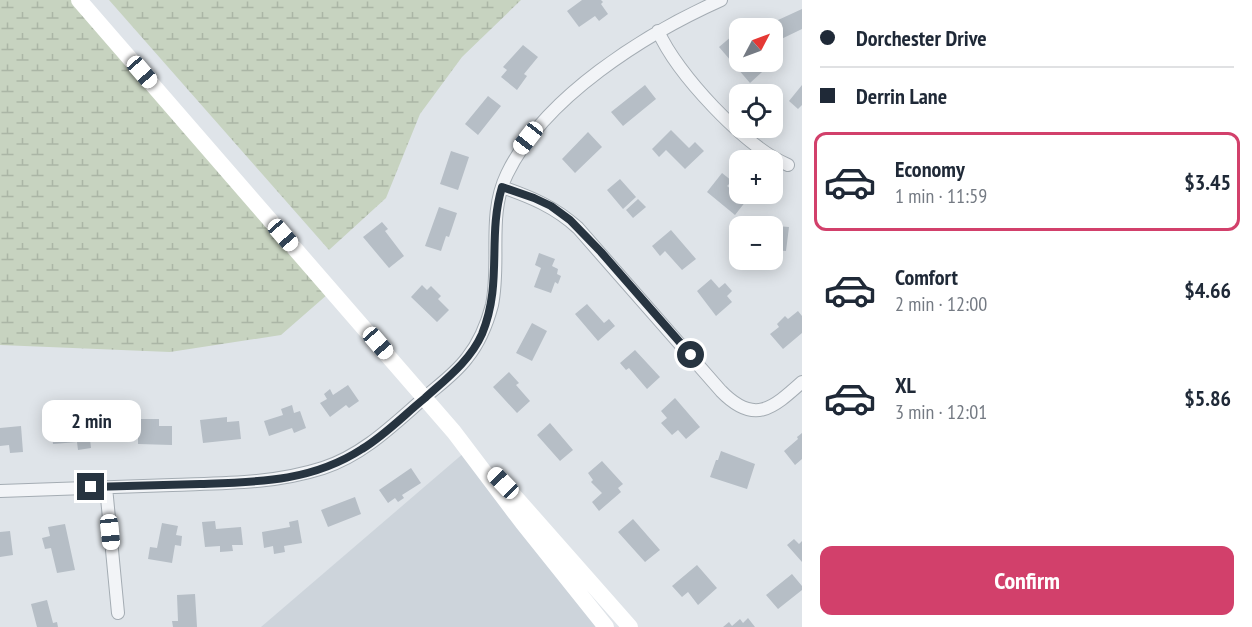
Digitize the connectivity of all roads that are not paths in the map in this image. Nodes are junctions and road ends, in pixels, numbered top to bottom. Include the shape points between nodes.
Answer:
1 (79, 0) edge
2 (721, 0) edge
3 (658, 31) junction
4 (788, 165) dead end
5 (502, 187) junction
6 (799, 384) edge
7 (425, 397) junction
8 (454, 432) junction
9 (106, 487) junction
10 (0, 491) edge
11 (118, 613) dead end
12 (606, 627) edge
13 (630, 627) edge

1 - 7 main road
2 - 3 street
3 - 4 street via 676,63 716,110 760,148
3 - 5 street via 602,69 553,112 520,149
5 - 6 street via 551,206 578,228 736,406 765,410
5 - 7 street via 496,213 492,305 482,334 457,369
7 - 8 main road
7 - 9 street via 361,450 297,476 268,482
8 - 12 main road
8 - 13 main road
9 - 10 street
9 - 11 street

